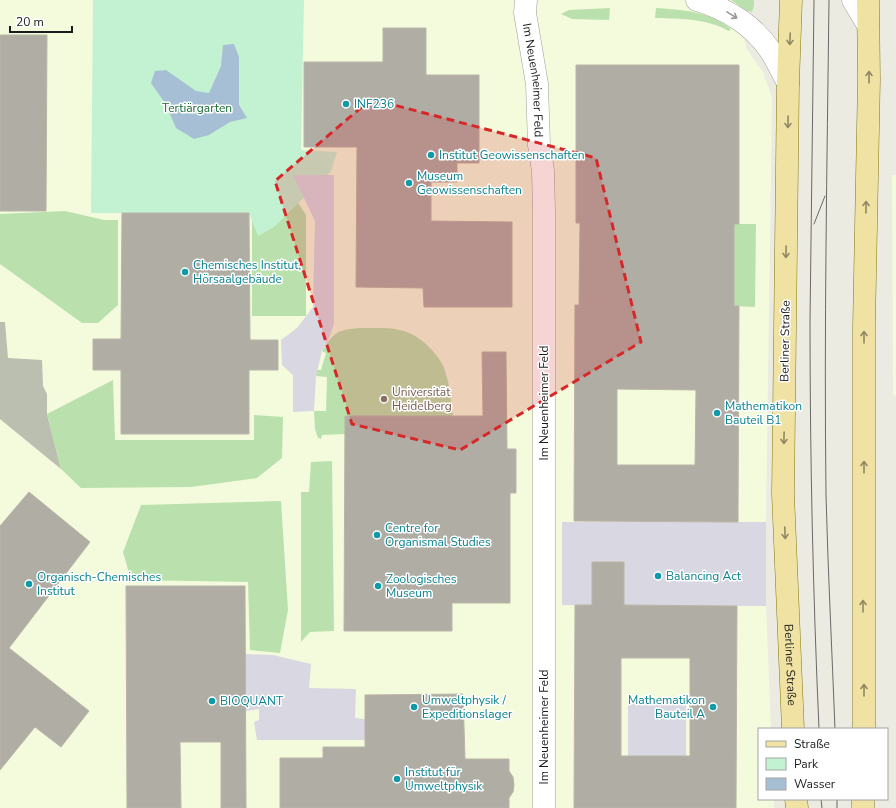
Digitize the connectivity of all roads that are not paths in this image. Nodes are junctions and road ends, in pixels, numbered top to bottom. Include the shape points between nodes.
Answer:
1 (526, 0) edge
2 (697, 0) edge
3 (791, 0) edge
4 (853, 0) edge
5 (868, 0) edge
6 (868, 26) junction
7 (788, 83) junction
8 (793, 728) edge
9 (864, 728) edge
10 (544, 808) edge

1 - 10 street, Im Neuenheimer Feld via 525,13 537,84 544,211
2 -> 7 street via 730,13 746,24 770,51
3 -> 7 main road, Berliner Straße
4 - 6 street
5 - 6 main road
9 -> 6 main road via 864,326
7 -> 8 main road, Berliner Straße via 783,494

